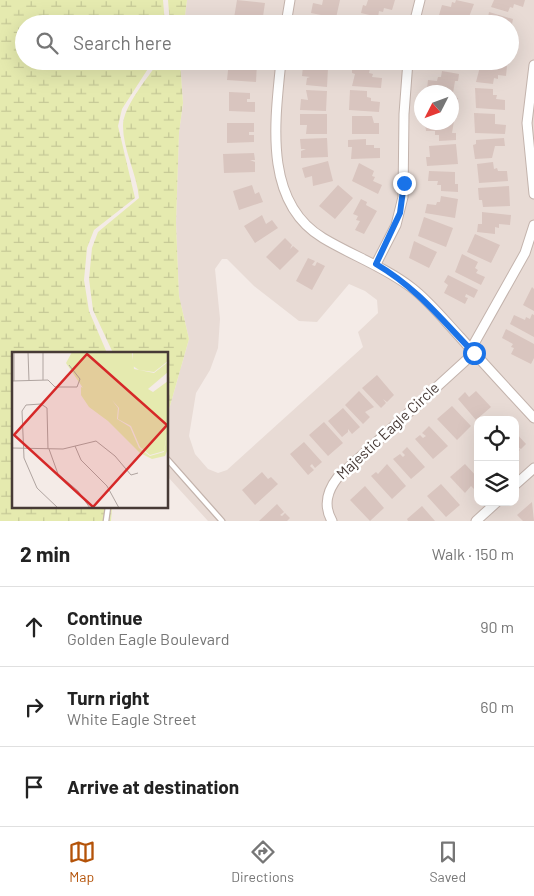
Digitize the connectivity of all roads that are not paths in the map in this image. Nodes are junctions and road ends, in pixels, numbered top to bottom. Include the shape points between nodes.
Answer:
1 (290, 0) edge
2 (420, 0) edge
3 (288, 15) edge
4 (416, 15) edge
5 (534, 65) edge
6 (280, 70) edge
7 (407, 70) edge
8 (534, 194) edge
9 (534, 225) edge
10 (376, 264) junction
11 (472, 351) junction
12 (534, 418) edge
13 (169, 461) edge
14 (534, 468) edge
15 (519, 481) edge
16 (493, 506) edge
17 (108, 508) edge
18 (106, 521) edge
19 (222, 521) edge
20 (332, 521) edge
21 (476, 521) edge

1 - 3 street
2 - 4 street
5 - 8 street via 528,123
6 - 10 street via 278,164 284,192 303,222 322,238
7 - 10 street via 403,198 396,225
9 - 11 street, Majestic Eagle Circle via 525,253
10 - 11 street via 418,293
11 - 12 street
11 - 20 street, Majestic Eagle Circle via 338,477 328,491 326,501
13 - 19 lane
14 - 15 street
16 - 21 street
17 - 18 lane

